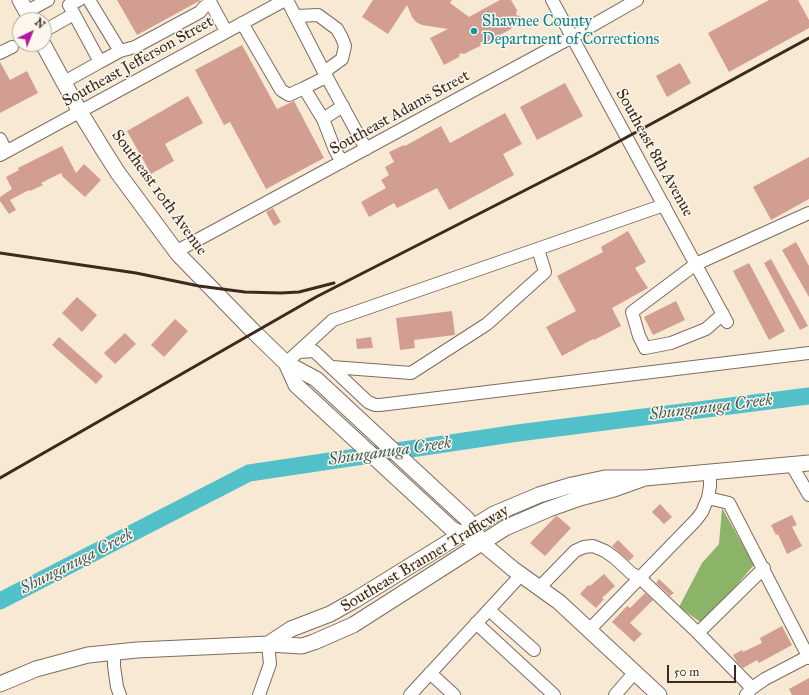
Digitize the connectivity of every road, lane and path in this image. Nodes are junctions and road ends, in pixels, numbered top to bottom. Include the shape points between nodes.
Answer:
1 (48, 0) edge
2 (56, 0) edge
3 (60, 0) edge
4 (79, 0) edge
5 (89, 0) edge
6 (286, 0) edge
7 (552, 0) edge
8 (637, 0) edge
9 (210, 2) edge
10 (26, 11) edge
11 (74, 14) junction
12 (296, 16) junction
13 (242, 23) junction
14 (52, 26) edge
15 (226, 32) junction
16 (572, 37) junction
17 (12, 47) dead end
18 (120, 51) junction
19 (48, 52) edge
20 (0, 53) edge
21 (100, 62) junction
22 (325, 74) junction
23 (64, 82) junction
24 (304, 88) junction
25 (342, 106) junction
26 (80, 112) junction
27 (323, 119) junction
28 (0, 139) edge
29 (366, 149) junction
30 (3, 153) edge
31 (342, 162) junction
32 (664, 205) junction
33 (809, 213) edge
34 (538, 249) junction
35 (177, 251) junction
36 (696, 264) junction
37 (298, 352) junction
38 (809, 353) edge
39 (286, 362) junction
40 (332, 367) junction
41 (809, 463) edge
42 (791, 464) junction
43 (710, 471) junction
44 (645, 478) junction
45 (809, 495) edge
46 (708, 498) junction
47 (468, 531) junction
48 (482, 543) junction
49 (764, 568) junction
50 (520, 575) junction
51 (640, 578) junction
52 (539, 588) junction
53 (489, 610) junction
54 (476, 623) junction
55 (589, 630) junction
56 (698, 633) junction
57 (268, 644) junction
58 (534, 650) dead end
59 (114, 653) junction
60 (809, 657) edge
61 (635, 672) junction
62 (430, 673) junction
63 (0, 684) edge
64 (749, 692) edge
65 (262, 694) edge
66 (120, 695) edge
67 (410, 695) edge
68 (454, 695) edge
69 (554, 695) edge
70 (615, 695) edge
71 (659, 695) edge

1 - 10 street
2 - 3 street
4 - 11 street via 69,5
5 - 18 street
6 - 12 street
6 - 13 street, Southeast Jefferson Street
7 - 16 street, Southeast 8th Avenue
8 - 16 street, Southeast Adams Street
9 - 15 street
9 - 18 street via 200,12 134,48
11 - 14 street
11 - 21 street
12 - 22 street
12 - 22 street via 318,15 337,29 342,38 345,46 342,59
13 - 15 street, Southeast Jefferson Street
13 - 24 street via 281,90 289,95
15 - 26 street, Southeast Jefferson Street
16 - 29 street, Southeast Adams Street
16 - 32 street, Southeast 8th Avenue
17 - 20 street
18 - 21 street
19 - 23 main road, Southeast 10th Avenue
21 - 23 street
22 - 24 street
22 - 25 street
23 - 26 main road, Southeast 10th Avenue
24 - 27 street
25 - 27 street
25 - 29 street
26 - 30 street, Southeast Jefferson Street
26 - 35 main road, Southeast 10th Avenue via 118,173
27 - 31 street
28 - 30 street, Southeast Jefferson Street
29 - 31 street, Southeast Adams Street
31 - 35 street, Southeast Adams Street
32 - 34 street
32 - 36 street, Southeast 8th Avenue
33 - 36 street
34 - 37 street via 333,320
34 - 40 street via 545,272 487,324 411,373
35 - 39 main road, Southeast 10th Avenue via 216,294
36 - 36 street, Southeast 8th Avenue via 725,318 671,343 645,348 632,312
37 - 39 street
37 - 40 street via 314,350
38 - 40 street via 380,405 368,402
39 - 47 main road, Southeast 10th Avenue via 316,379 467,519
39 - 47 main road, Southeast 10th Avenue via 296,385 452,529
41 - 42 main road, Southeast Branner Trafficway
42 - 43 main road, Southeast Branner Trafficway
42 - 45 street
43 - 44 main road, Southeast Branner Trafficway
43 - 46 street
44 - 47 main road, Southeast Branner Trafficway via 605,478 556,489 494,514
44 - 48 main road, Southeast Branner Trafficway via 549,509 505,528
46 - 49 street via 729,503
46 - 51 street via 696,520
47 - 48 main road, Southeast 10th Avenue
47 - 57 main road, Southeast Branner Trafficway via 355,600 330,614 291,630
48 - 50 main road, Southeast 10th Avenue
48 - 57 main road, Southeast Branner Trafficway via 340,631 302,646
49 - 56 street
49 - 60 street
50 - 52 main road, Southeast 10th Avenue
50 - 53 street
51 - 52 street via 605,551 593,546 575,551
51 - 55 street
51 - 56 street
52 - 55 main road, Southeast 10th Avenue via 559,602
53 - 54 street
53 - 58 street
54 - 62 street
54 - 69 street
55 - 61 main road, Southeast 10th Avenue
56 - 64 street
57 - 59 main road, Southeast Branner Trafficway
57 - 65 street via 270,664
59 - 63 main road, Southeast Branner Trafficway via 88,655 36,669
59 - 66 street
60 - 64 street via 765,679
61 - 70 street
61 - 71 main road, Southeast 10th Avenue
62 - 67 street
62 - 68 street

